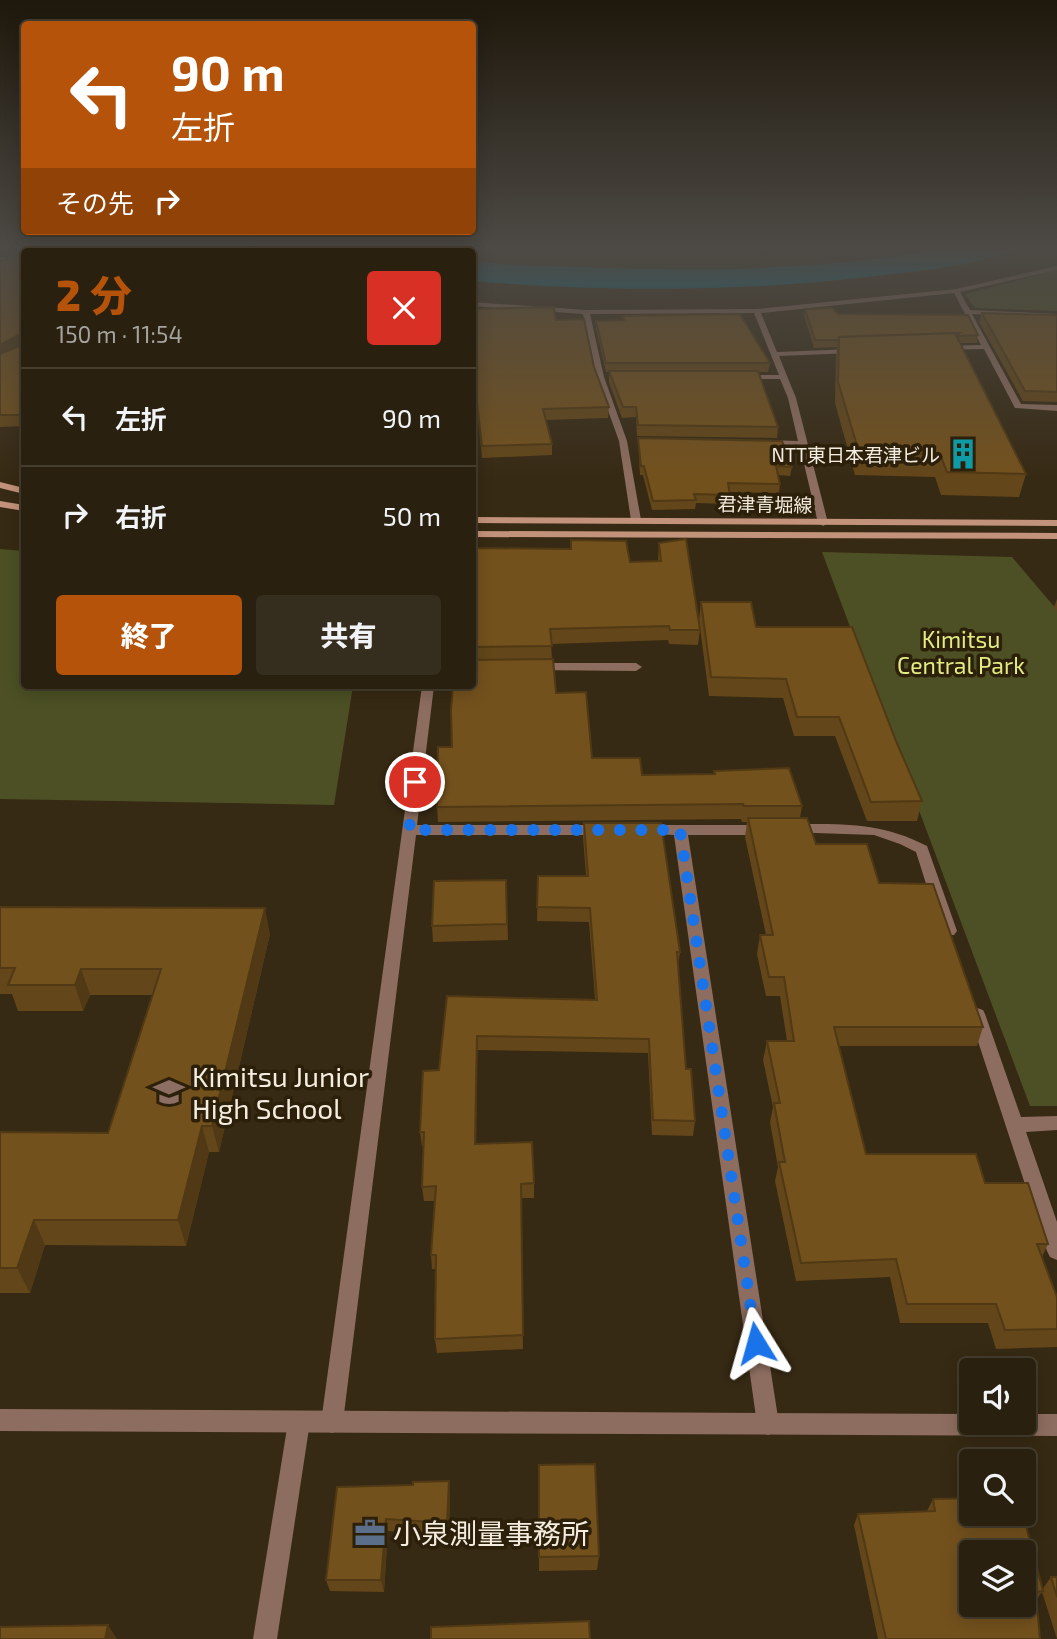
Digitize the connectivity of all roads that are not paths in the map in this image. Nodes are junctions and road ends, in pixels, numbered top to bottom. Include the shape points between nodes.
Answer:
1 (589, 325) edge
2 (763, 325) edge
3 (975, 325) edge
4 (987, 347) junction
5 (933, 348) edge
6 (867, 351) edge
7 (774, 354) junction
8 (600, 377) junction
9 (613, 377) edge
10 (731, 377) edge
11 (783, 377) junction
12 (1057, 408) edge
13 (623, 441) junction
14 (637, 441) edge
15 (761, 443) edge
16 (802, 444) junction
17 (0, 485) edge
18 (21, 490) edge
19 (0, 504) edge
20 (21, 508) edge
21 (476, 520) edge
22 (636, 520) junction
23 (823, 523) junction
24 (1057, 523) edge
25 (476, 534) edge
26 (1057, 536) edge
27 (527, 667) edge
28 (636, 667) dead end
29 (428, 689) edge
30 (409, 830) junction
31 (680, 830) junction
32 (956, 949) edge
33 (972, 1000) edge
34 (1057, 1123) edge
35 (1014, 1125) junction
36 (1057, 1251) edge
37 (0, 1420) edge
38 (299, 1422) junction
39 (332, 1422) junction
40 (768, 1424) junction
41 (1057, 1425) edge
42 (265, 1639) edge

1 - 8 street
2 - 7 street
3 - 4 street
4 - 5 street
4 - 12 street via 1018,406
6 - 7 street
7 - 11 street
8 - 9 street
8 - 13 street
10 - 11 street
11 - 16 street
13 - 14 street
13 - 22 street
15 - 16 street
16 - 23 street
17 - 18 main road
19 - 20 main road
21 - 22 main road, 君津青堀線
22 - 23 main road, 君津青堀線
23 - 24 main road, 君津青堀線
25 - 26 main road, 君津青堀線
27 - 28 street
29 - 30 street
30 - 31 street
30 - 39 street
31 - 32 street via 874,829 899,835 922,849
31 - 40 street
33 - 35 street
34 - 35 street
35 - 36 street
37 - 38 street
38 - 39 street
38 - 42 street
39 - 40 street
40 - 41 street

